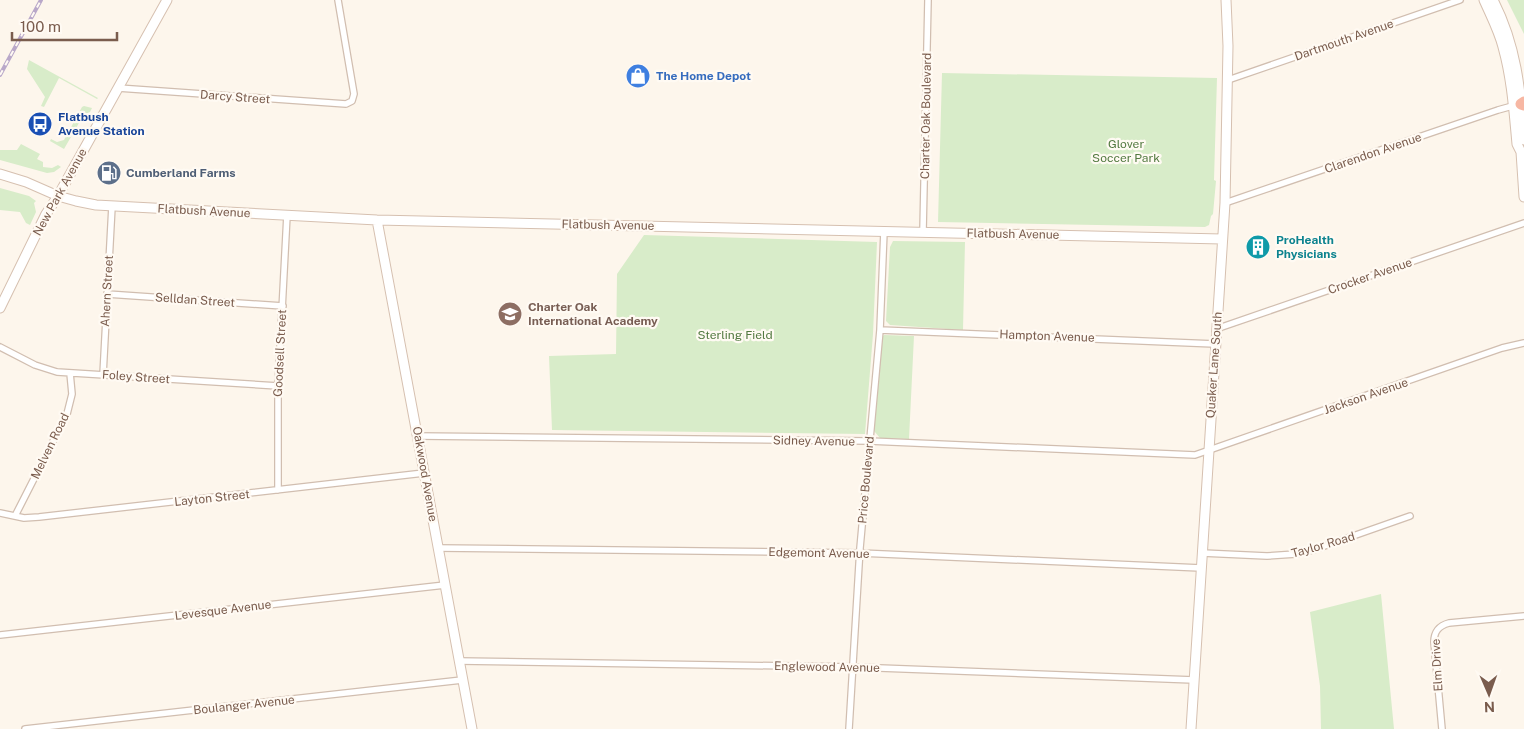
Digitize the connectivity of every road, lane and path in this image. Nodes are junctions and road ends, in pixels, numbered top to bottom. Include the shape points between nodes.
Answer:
1 (167, 0) edge
2 (338, 0) edge
3 (928, 0) edge
4 (1226, 0) edge
5 (1460, 0) edge
6 (1484, 0) edge
7 (1493, 0) edge
8 (1228, 80) junction
9 (118, 88) junction
10 (1521, 104) edge
11 (1524, 140) edge
12 (1523, 149) edge
13 (0, 174) edge
14 (58, 196) junction
15 (1524, 197) edge
16 (1225, 203) junction
17 (112, 206) junction
18 (287, 215) junction
19 (377, 220) junction
20 (1524, 223) edge
21 (884, 231) junction
22 (923, 232) junction
23 (1222, 239) junction
24 (107, 294) junction
25 (283, 306) junction
26 (0, 308) edge
27 (1216, 329) junction
28 (880, 330) junction
29 (1524, 343) edge
30 (1215, 344) junction
31 (0, 347) edge
32 (70, 373) junction
33 (102, 375) junction
34 (278, 386) junction
35 (418, 436) junction
36 (869, 441) junction
37 (1208, 450) junction
38 (424, 473) junction
39 (278, 490) junction
40 (0, 513) edge
41 (15, 516) junction
42 (1410, 516) dead end
43 (438, 548) junction
44 (1202, 552) junction
45 (860, 553) junction
46 (1201, 568) junction
47 (445, 585) junction
48 (1524, 616) edge
49 (0, 636) edge
50 (459, 661) junction
51 (853, 667) junction
52 (462, 680) junction
53 (1194, 680) junction
54 (25, 729) edge
55 (472, 729) edge
56 (849, 729) edge
57 (1191, 729) edge
58 (1442, 729) edge

1 - 9 street, New Park Avenue
2 - 9 street, Darcy Street via 354,94 352,101 346,104
3 - 22 street, Charter Oak Boulevard
4 - 8 street, Quaker Lane South
5 - 8 street, Dartmouth Avenue
6 - 10 street via 1504,48
7 - 10 street via 1511,43
8 - 16 street, Quaker Lane South
9 - 14 street, New Park Avenue
10 - 11 street
10 - 12 street via 1517,144
10 - 16 street, Clarendon Avenue
12 - 15 street
13 - 14 street, Flatbush Avenue
14 - 17 street, Flatbush Avenue
14 - 26 street, New Park Avenue
16 - 23 street, Quaker Lane South
17 - 18 street, Flatbush Avenue
17 - 24 street, Ahern Street
18 - 19 street, Flatbush Avenue
18 - 25 street, Goodsell Street
19 - 21 street, Flatbush Avenue
19 - 35 street, Oakwood Avenue
20 - 27 street, Crocker Avenue
21 - 22 street, Flatbush Avenue
21 - 28 street, Price Boulevard
22 - 23 street, Flatbush Avenue
23 - 27 street, Quaker Lane South
24 - 25 street, Selldan Street
24 - 33 street, Ahern Street
25 - 34 street, Goodsell Street
27 - 30 street, Quaker Lane South
28 - 30 street, Hampton Avenue
28 - 36 street, Price Boulevard
29 - 37 street, Jackson Avenue
30 - 37 street, Quaker Lane South
31 - 32 street, Foley Street via 36,365
32 - 33 street, Foley Street
32 - 41 street, Melven Road via 72,394 67,414
33 - 34 street, Foley Street
34 - 39 street, Goodsell Street
35 - 36 street, Sidney Avenue
35 - 38 street, Oakwood Avenue
36 - 37 street, Sidney Avenue via 1195,455
36 - 45 street, Price Boulevard
37 - 44 street, Quaker Lane South
38 - 39 street, Layton Street
38 - 43 street, Oakwood Avenue
39 - 41 street, Layton Street via 39,517
40 - 41 street, Layton Street
42 - 44 street, Taylor Road via 1296,554 1268,556
43 - 45 street, Edgemont Avenue
43 - 47 street, Oakwood Avenue
44 - 46 street, Quaker Lane South
45 - 46 street, Edgemont Avenue
45 - 51 street, Price Boulevard
46 - 53 street, Quaker Lane South
47 - 49 street, Levesque Avenue
47 - 50 street, Oakwood Avenue
48 - 58 street, Elm Drive via 1449,623 1437,629 1434,645
50 - 51 street, Englewood Avenue
50 - 52 street, Oakwood Avenue
51 - 53 street, Englewood Avenue
51 - 56 street, Price Boulevard
52 - 54 street, Boulanger Avenue
52 - 55 street, Oakwood Avenue
53 - 57 street, Quaker Lane South

